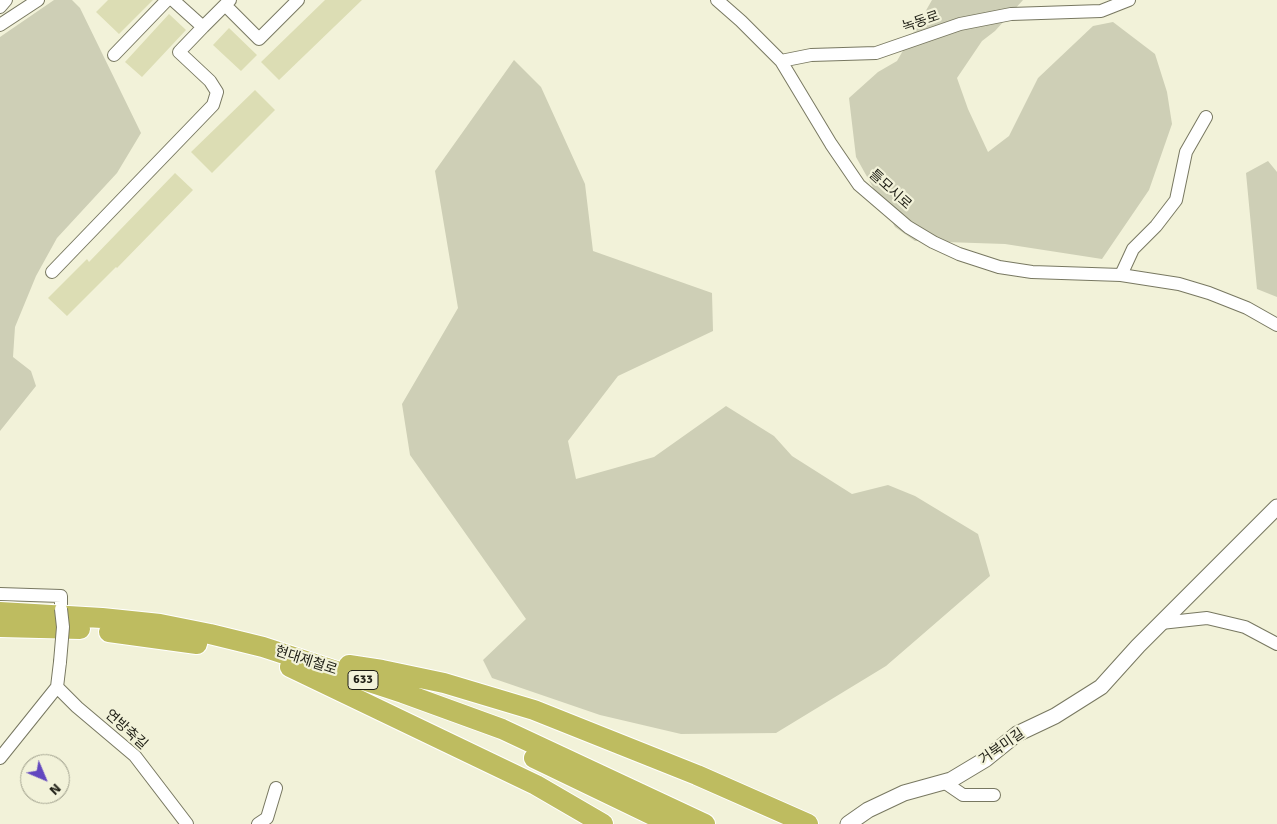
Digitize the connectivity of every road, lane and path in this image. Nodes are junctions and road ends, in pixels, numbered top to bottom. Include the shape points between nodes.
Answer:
1 (6, 0) edge
2 (38, 0) edge
3 (167, 0) edge
4 (173, 0) edge
5 (298, 0) edge
6 (718, 0) edge
7 (1129, 0) edge
8 (227, 2) edge
9 (0, 7) edge
10 (0, 25) edge
11 (203, 27) junction
12 (114, 55) dead end
13 (781, 61) junction
14 (1206, 117) dead end
15 (52, 272) dead end
16 (1121, 275) junction
17 (1277, 325) edge
18 (1277, 507) edge
19 (0, 594) edge
20 (0, 612) edge
21 (1161, 623) junction
22 (0, 627) edge
23 (1277, 644) edge
24 (291, 662) junction
25 (57, 687) junction
26 (0, 758) edge
27 (944, 782) junction
28 (276, 788) dead end
29 (994, 795) dead end
30 (187, 824) edge
31 (258, 824) edge
32 (602, 824) edge
33 (671, 824) edge
34 (705, 824) edge
35 (808, 824) edge
36 (848, 824) edge

1 - 9 street
2 - 10 street
3 - 12 street
4 - 11 street
5 - 8 street via 260,39
6 - 13 street, 틀모시로
7 - 13 street, 녹동로 via 1101,11 1011,14 960,24 876,53 811,55
8 - 11 street
11 - 15 street via 179,52 210,81 217,92 213,105
13 - 16 street, 틀모시로 via 860,185 908,226 933,242 999,267 1032,272
14 - 16 street via 1186,152 1176,200 1133,249
16 - 17 street, 틀모시로 via 1179,284 1209,293 1247,308
18 - 21 street, 거북미길
19 - 25 street, bridge via 60,596 62,627
20 - 24 highway, 현대제철로 / 633 via 160,624 228,638
21 - 23 street via 1206,618 1245,627
21 - 27 street, 거북미길 via 1101,687 1055,716 1018,734 986,759
22 - 24 highway, 현대제철로 / 633 via 79,629 143,636
24 - 32 highway via 536,785
24 - 33 highway, 현대제철로 / 633 via 508,746
24 - 34 highway, 현대제철로 / 633 via 403,693 502,729
24 - 35 highway via 382,670 490,695 697,775
25 - 26 street
25 - 30 street, 연방축길 via 135,756
27 - 29 street via 962,795
27 - 36 street, 거북미길 via 904,794 868,810
28 - 31 street via 267,818

